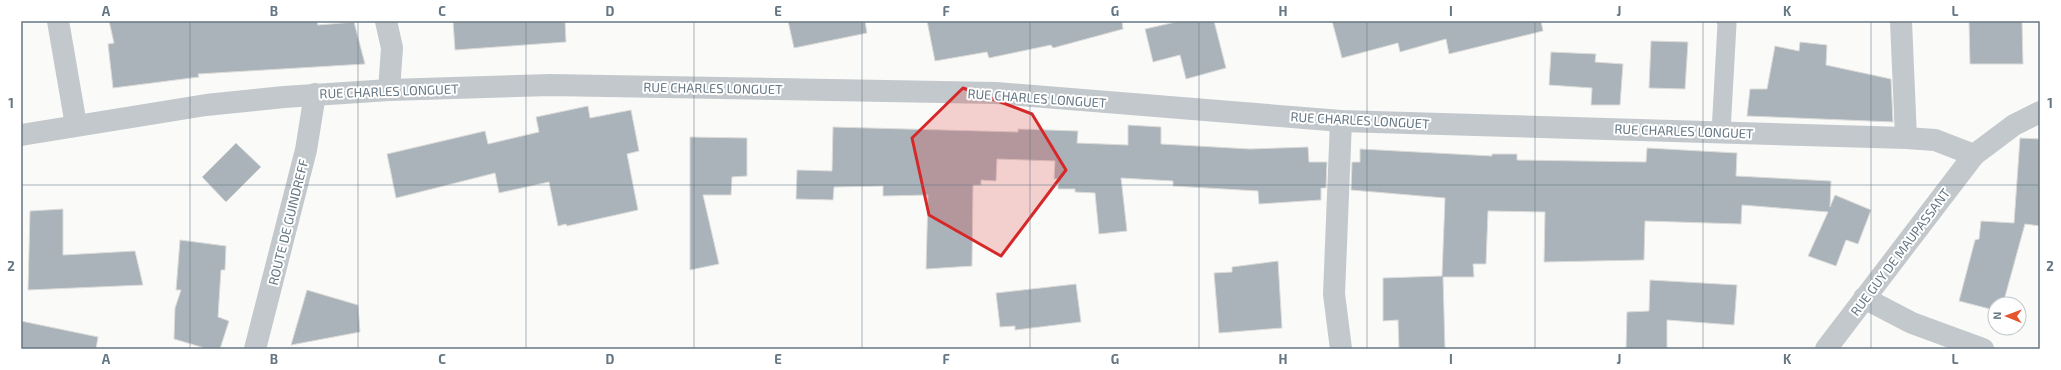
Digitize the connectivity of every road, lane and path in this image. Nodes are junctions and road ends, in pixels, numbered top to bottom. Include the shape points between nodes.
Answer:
1 (58, 21) edge
2 (386, 21) edge
3 (1726, 21) edge
4 (1901, 21) edge
5 (389, 90) junction
6 (315, 94) junction
7 (2040, 112) edge
8 (1341, 121) junction
9 (76, 126) junction
10 (1721, 132) junction
11 (21, 135) edge
12 (1906, 138) junction
13 (1974, 154) junction
14 (1864, 298) junction
15 (255, 349) edge
16 (1341, 349) edge
17 (1826, 349) edge
18 (1983, 349) edge

1 - 9 street
2 - 5 street via 392,48
3 - 10 lane
4 - 12 street
5 - 6 street, RUE CHARLES LONGUET
5 - 8 street, RUE CHARLES LONGUET via 550,85 996,93
6 - 9 street, RUE CHARLES LONGUET via 206,105
6 - 15 street, ROUTE DE GUINDREFF via 306,150
7 - 13 street via 2014,125
8 - 10 street, RUE CHARLES LONGUET
8 - 16 street via 1334,294
9 - 11 street, RUE CHARLES LONGUET
10 - 12 street, RUE CHARLES LONGUET
12 - 13 street, RUE CHARLES LONGUET via 1935,140
13 - 14 street, RUE GUY DE MAUPASSANT
14 - 17 street, RUE GUY DE MAUPASSANT
14 - 18 street via 1912,323

